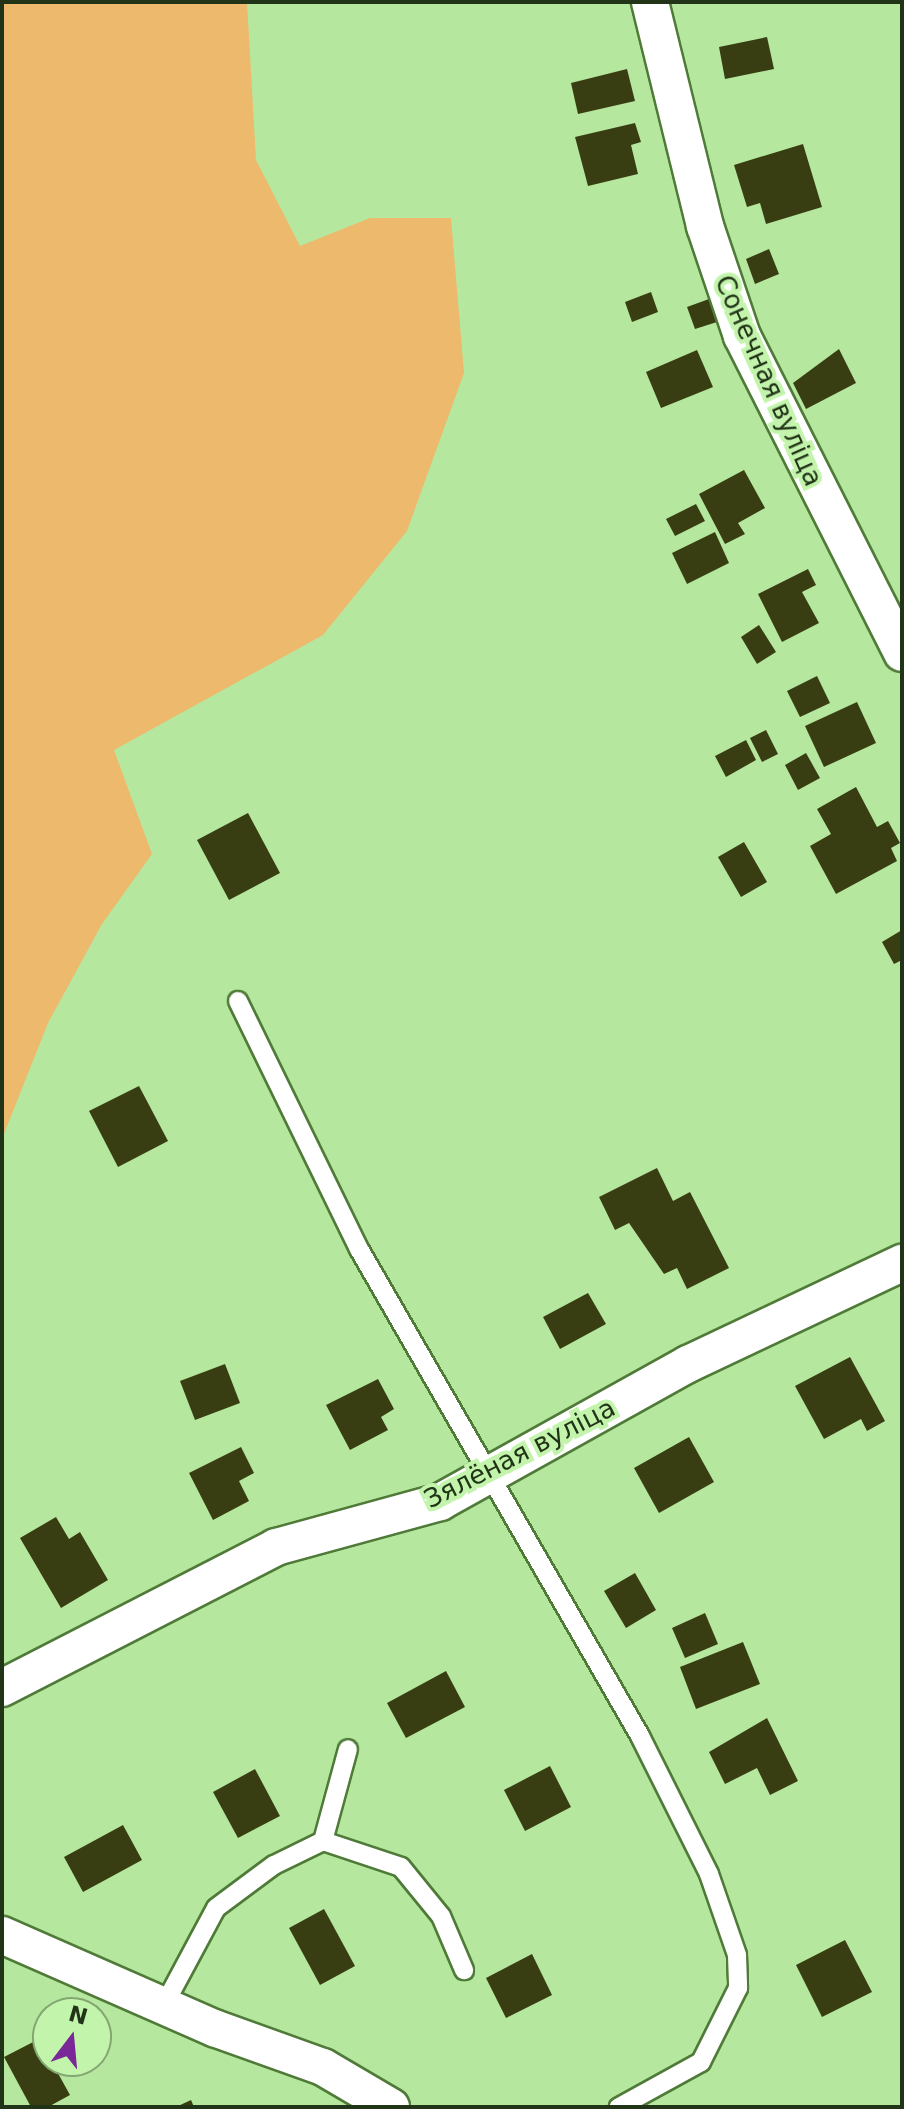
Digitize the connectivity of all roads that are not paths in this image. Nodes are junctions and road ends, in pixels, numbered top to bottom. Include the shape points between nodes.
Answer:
1 (650, 2) edge
2 (902, 653) edge
3 (238, 1001) dead end
4 (902, 1263) edge
5 (491, 1475) junction
6 (2, 1688) edge
7 (348, 1749) dead end
8 (323, 1841) junction
9 (2, 1935) edge
10 (464, 1970) dead end
11 (163, 2007) junction
12 (391, 2107) edge
13 (619, 2107) edge

1 - 2 street, Сонечная вуліца via 705,226 742,336
3 - 5 lane via 359,1249
4 - 5 street, Зялёная вуліца via 688,1364
5 - 6 street, Зялёная вуліца via 440,1502 276,1547
5 - 13 lane via 640,1736 709,1874 737,1955 738,1988 701,2062
7 - 8 lane
8 - 10 lane via 401,1867 441,1916
8 - 11 lane via 274,1865 216,1908
9 - 11 street
11 - 12 street via 323,2067

